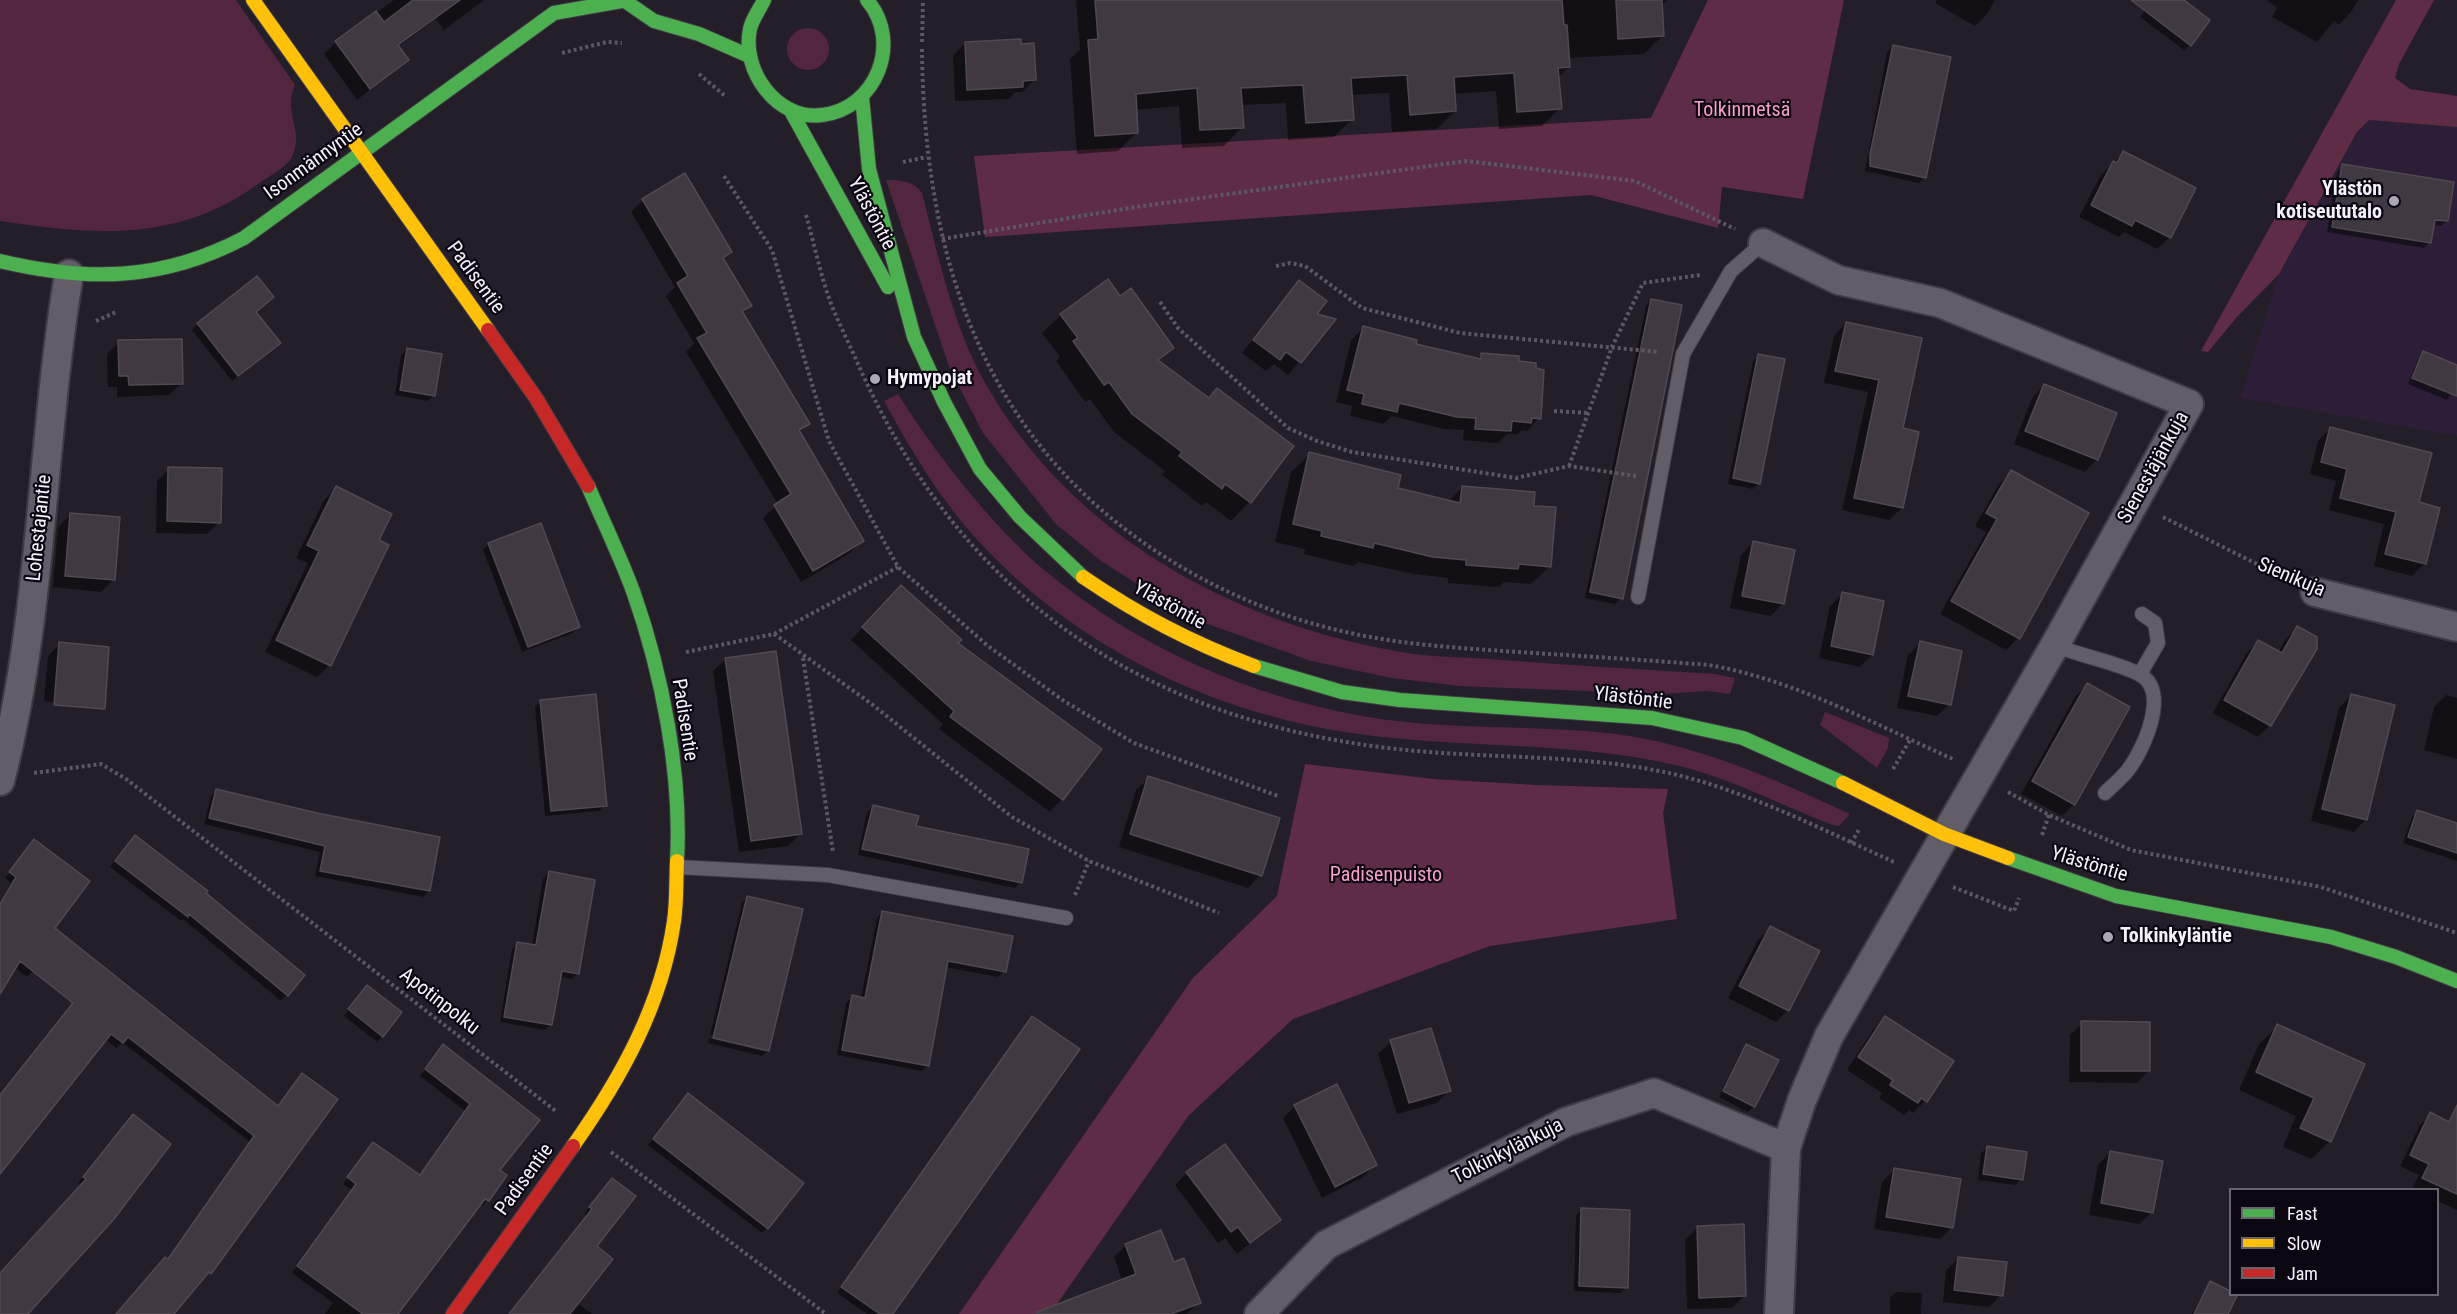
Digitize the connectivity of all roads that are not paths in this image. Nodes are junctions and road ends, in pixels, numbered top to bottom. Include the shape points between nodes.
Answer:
1 (253, 0) edge
2 (626, 0) edge
3 (764, 0) edge
4 (867, 0) edge
5 (882, 0) edge
6 (550, 7) edge
7 (880, 21) junction
8 (747, 55) junction
9 (862, 97) junction
10 (791, 111) junction
11 (362, 152) junction
12 (1763, 243) joint
13 (0, 261) edge
14 (69, 274) junction
15 (914, 337) junction
16 (2315, 592) road end
17 (1638, 597) dead end
18 (2142, 615) dead end
19 (2457, 627) edge
20 (2055, 645) junction
21 (2140, 674) junction
22 (0, 781) edge
23 (2105, 793) dead end
24 (1944, 834) junction
25 (677, 867) junction
26 (1066, 918) road end
27 (2457, 981) edge
28 (1786, 1148) junction
29 (453, 1314) edge
30 (1259, 1314) edge
31 (1779, 1314) edge

1 - 11 main road, Padisentie
2 - 6 main road, Isonmännyntie
2 - 8 main road, Isonmännyntie via 654,21 699,34
3 - 8 main road via 751,22
4 - 7 main road
5 - 7 main road
6 - 11 main road, Isonmännyntie
7 - 9 main road via 885,38 884,58 877,79
8 - 10 main road via 760,86
9 - 10 main road via 831,113
9 - 15 main road, Ylästöntie via 869,169
10 - 15 main road, Ylästöntie
11 - 14 main road, Isonmännyntie via 244,238 207,257 178,267 129,275
11 - 25 main road, Padisentie via 536,398 586,482 633,591 658,676 672,747
12 - 17 lane via 1731,271 1683,354
12 - 20 street, Sienestäjänkuja via 1838,280 1940,303 2189,404
13 - 14 main road, Isonmännyntie
14 - 22 street, Lohestajantie via 29,629 16,718
15 - 24 main road, Ylästöntie via 980,469 1020,517 1076,572 1137,613 1206,648 1342,692 1400,700 1652,718 1743,738 1818,770
16 - 19 street, Sienikuja
18 - 21 lane via 2155,622 2158,643
20 - 21 lane
20 - 24 street, Sienestäjänkuja
21 - 23 lane via 2152,688 2155,706 2147,735 2128,770
24 - 27 main road, Ylästöntie via 2116,896 2331,938 2396,957
24 - 28 street via 1829,1036
25 - 26 lane via 837,876
25 - 29 main road, Padisentie via 674,921 654,1003 621,1074
28 - 30 street, Tolkinkylänkuja via 1654,1093 1566,1122 1326,1245
28 - 31 street

